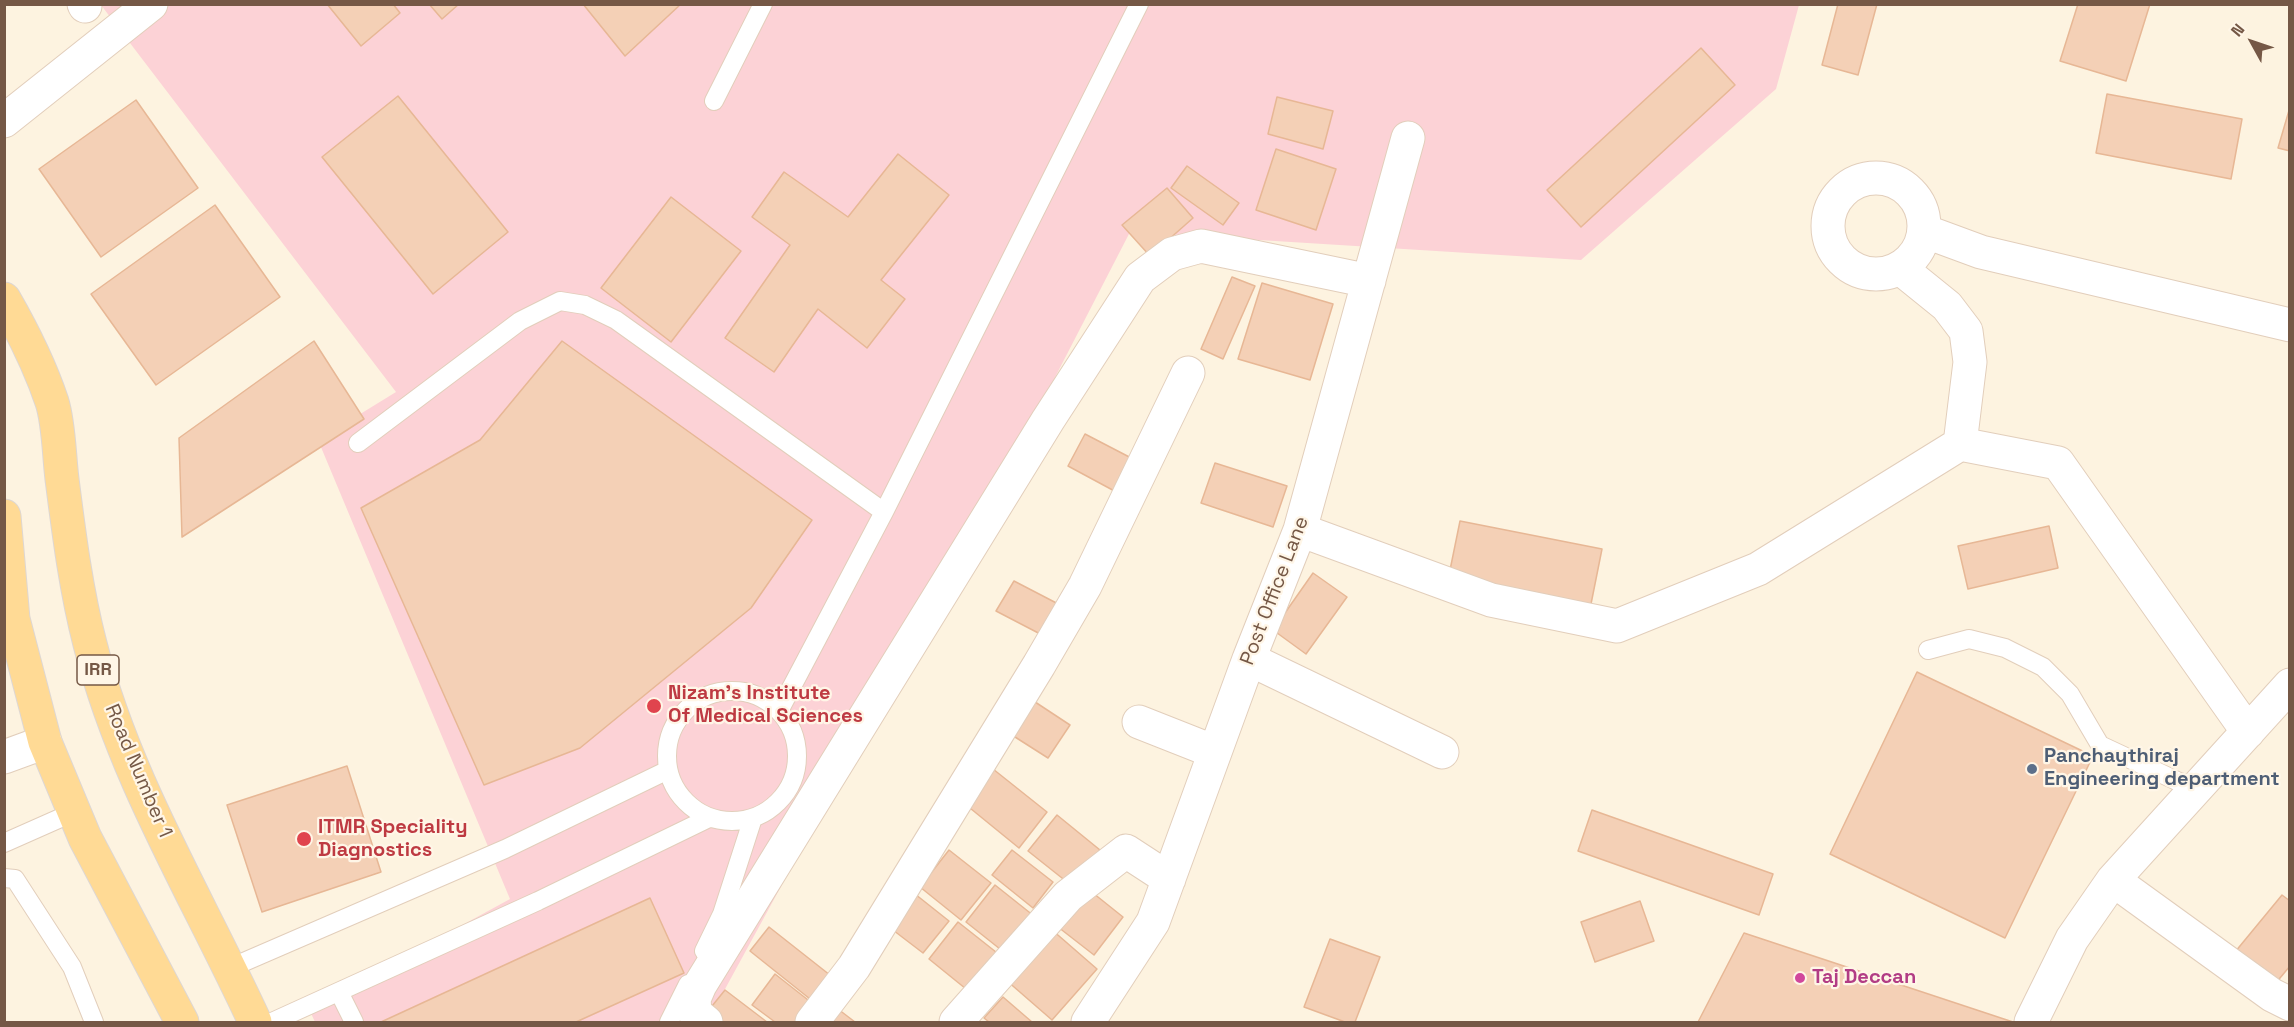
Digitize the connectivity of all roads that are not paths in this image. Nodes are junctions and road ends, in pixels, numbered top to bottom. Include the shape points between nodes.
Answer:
1 (151, 4) edge
2 (763, 4) edge
3 (1139, 4) edge
4 (714, 101) dead end
5 (4, 122) edge
6 (1408, 138) dead end
7 (1923, 231) junction
8 (1900, 268) junction
9 (1369, 281) junction
10 (4, 299) edge
11 (2289, 325) edge
12 (1188, 373) dead end
13 (357, 443) dead end
14 (1960, 444) junction
15 (884, 512) junction
16 (4, 516) edge
17 (1300, 531) junction
18 (1928, 650) dead end
19 (1249, 659) junction
20 (2289, 685) edge
21 (779, 711) junction
22 (1139, 722) dead end
23 (2248, 732) junction
24 (45, 742) junction
25 (1215, 752) junction
26 (1442, 752) dead end
27 (4, 757) edge
28 (668, 770) junction
29 (2198, 788) junction
30 (74, 812) junction
31 (709, 818) junction
32 (753, 819) junction
33 (4, 843) edge
34 (4, 878) edge
35 (1169, 879) junction
36 (2114, 880) junction
37 (230, 968) junction
38 (339, 992) junction
39 (2289, 1004) edge
40 (94, 1023) edge
41 (182, 1023) edge
42 (255, 1023) edge
43 (272, 1023) edge
44 (354, 1023) edge
45 (669, 1023) edge
46 (706, 1023) edge
47 (812, 1023) edge
48 (956, 1023) edge
49 (1088, 1023) edge
50 (2031, 1023) edge

1 - 5 street
2 - 4 lane
3 - 15 lane
6 - 9 street, Post Office Lane
7 - 8 street via 1919,248
7 - 8 street via 1920,206 1914,196 1886,178 1860,181 1845,189 1833,204 1827,220 1828,237 1844,263 1872,275
7 - 11 street via 1982,252
8 - 14 street via 1947,306 1966,332 1970,362
9 - 17 street, Post Office Lane
9 - 46 street via 1201,246 1172,254 1140,278 1048,420 700,985 694,999 695,1013
10 - 37 main road, Road Number 1 / IRR via 26,338 53,404 72,553 90,645 112,714 152,812
12 - 47 street via 1085,586 854,967
13 - 15 lane via 520,321 560,302 585,305 616,320
14 - 17 street via 1758,569 1617,626 1491,600
14 - 23 street via 2058,463
15 - 21 lane
16 - 24 main road via 13,619
17 - 19 street, Post Office Lane
18 - 29 lane via 1970,639 2005,648 2043,667 2070,694 2100,745
19 - 25 street, Post Office Lane
19 - 26 street
20 - 23 street
21 - 28 lane via 762,698 742,692 721,692 701,699 672,729 667,749
21 - 32 lane via 791,728 796,748 795,770 787,791 772,808
22 - 25 street
23 - 29 street
24 - 27 street
24 - 30 main road
25 - 35 street, Post Office Lane
28 - 31 lane via 675,791 690,807
28 - 37 lane via 505,849
29 - 36 street
30 - 33 lane
30 - 41 main road
31 - 32 lane via 731,822
31 - 38 lane
32 - 45 lane via 722,914
34 - 40 lane via 15,879 72,967
35 - 48 street via 1126,851 1068,896
35 - 49 street, Post Office Lane via 1153,922
36 - 39 street
36 - 50 street via 2072,939
37 - 42 main road, Road Number 1 / IRR
38 - 43 lane
38 - 44 lane

